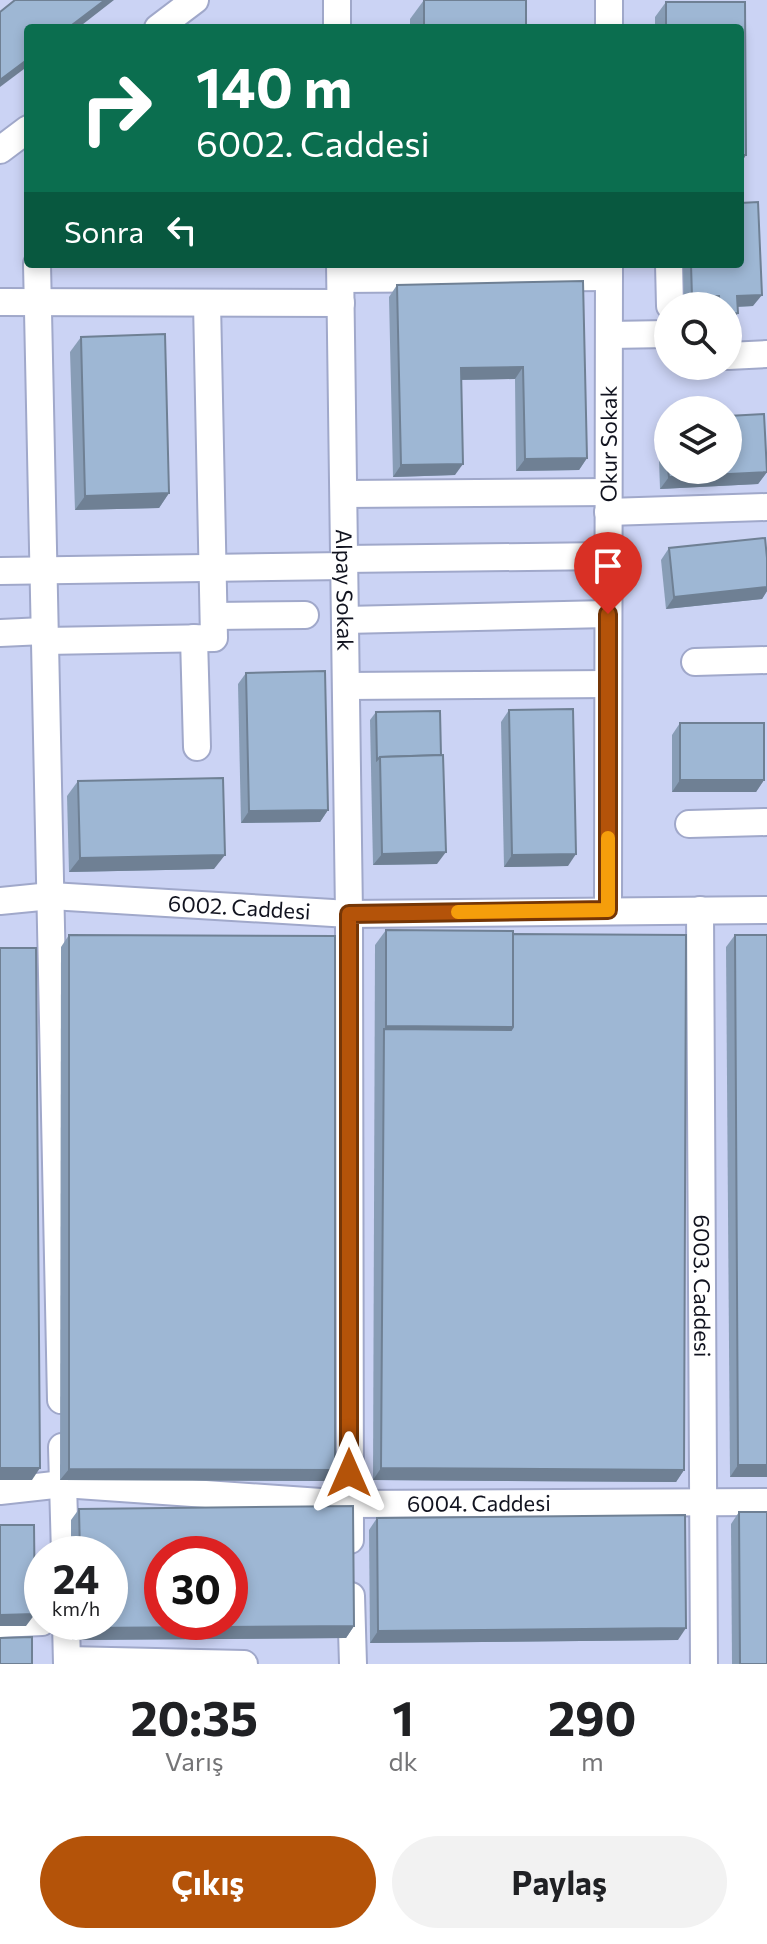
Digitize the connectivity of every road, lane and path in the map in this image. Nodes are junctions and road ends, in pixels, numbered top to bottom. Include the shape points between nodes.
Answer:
1 (195, 0) edge
2 (337, 0) edge
3 (609, 0) edge
4 (163, 24) edge
5 (337, 24) edge
6 (609, 24) edge
7 (24, 132) edge
8 (0, 150) edge
9 (37, 268) edge
10 (669, 268) edge
11 (609, 271) edge
12 (341, 282) edge
13 (670, 292) edge
14 (0, 302) edge
15 (37, 303) junction
16 (207, 303) junction
17 (654, 334) edge
18 (609, 335) junction
19 (767, 354) edge
20 (742, 355) edge
21 (344, 494) junction
22 (608, 502) junction
23 (767, 507) edge
24 (608, 556) junction
25 (345, 562) junction
26 (213, 568) junction
27 (0, 571) edge
28 (43, 571) junction
29 (608, 614) junction
30 (305, 615) dead end
31 (214, 616) junction
32 (345, 620) junction
33 (0, 633) edge
34 (45, 636) junction
35 (194, 638) junction
36 (767, 660) edge
37 (695, 662) dead end
38 (608, 684) junction
39 (346, 686) junction
40 (197, 747) dead end
41 (767, 822) edge
42 (689, 824) dead end
43 (51, 896) junction
44 (0, 901) edge
45 (608, 910) junction
46 (700, 910) junction
47 (767, 910) edge
48 (349, 914) junction
49 (63, 1484) junction
50 (0, 1491) edge
51 (703, 1502) junction
52 (767, 1502) edge
53 (349, 1504) junction
54 (64, 1536) edge
55 (24, 1623) edge
56 (0, 1624) edge
57 (66, 1640) edge
58 (67, 1662) edge
59 (244, 1664) edge
60 (353, 1664) edge
61 (704, 1664) edge

1 - 4 street
2 - 5 street
3 - 6 street
7 - 8 street
9 - 15 street
10 - 13 street
11 - 12 street
11 - 18 street, Okur Sokak
12 - 16 street
12 - 21 street, Alpay Sokak
14 - 15 street
15 - 16 street
15 - 28 street
16 - 26 street
17 - 18 street
18 - 22 street, Okur Sokak
19 - 20 street
21 - 22 street
21 - 25 street, Alpay Sokak
22 - 23 street
22 - 24 street, Okur Sokak
24 - 25 street
24 - 29 street, Okur Sokak
25 - 26 street
25 - 32 street, Alpay Sokak
26 - 28 street
26 - 31 street
27 - 28 street
28 - 34 street
29 - 32 street
29 - 38 street, Okur Sokak
30 - 31 street
31 - 35 street via 214,638
32 - 39 street, Alpay Sokak
33 - 34 street
34 - 35 street
34 - 43 street
35 - 40 street
36 - 37 street
38 - 39 street
38 - 45 street, Okur Sokak
39 - 48 street, Alpay Sokak
41 - 42 street
43 - 44 street, 6002. Caddesi
43 - 48 street, 6002. Caddesi
43 - 49 street
45 - 46 street, 6002. Caddesi
45 - 48 street, 6002. Caddesi
46 - 47 street, 6002. Caddesi
46 - 51 street, 6003. Caddesi
48 - 53 street, Alpay Sokak
49 - 50 street, 6004. Caddesi
49 - 53 street, 6004. Caddesi
49 - 54 street
51 - 52 street, 6004. Caddesi
51 - 53 street, 6004. Caddesi
51 - 61 street, 6003. Caddesi
53 - 60 street, Alpay Sokak
55 - 56 street
57 - 58 street
58 - 59 street

